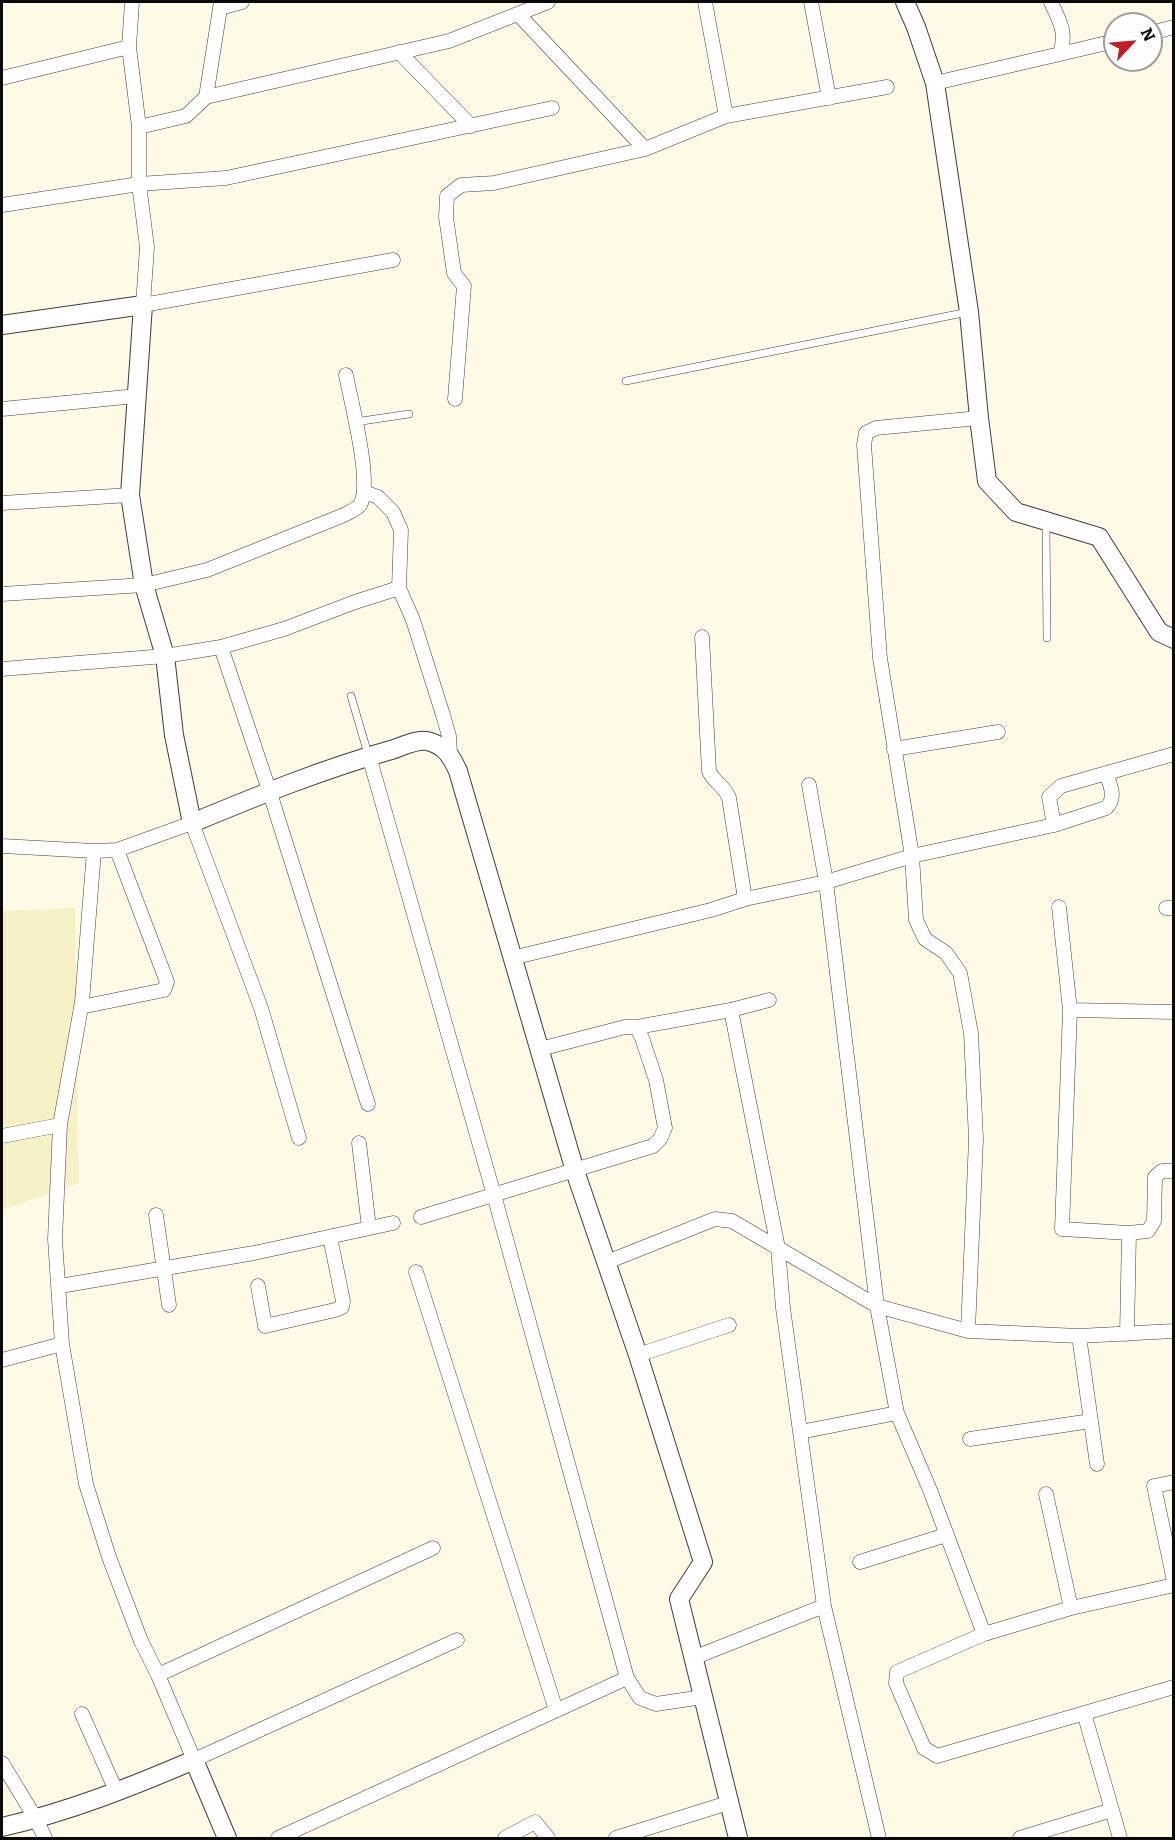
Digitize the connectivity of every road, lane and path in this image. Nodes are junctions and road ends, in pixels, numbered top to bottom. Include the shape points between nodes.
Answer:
1 (132, 2) edge
2 (242, 2) edge
3 (548, 2) edge
4 (705, 2) edge
5 (811, 2) edge
6 (905, 2) edge
7 (1052, 2) edge
8 (220, 5) edge
9 (518, 14) junction
10 (1103, 44) edge
11 (129, 47) junction
12 (399, 52) junction
13 (1060, 54) junction
14 (2, 78) edge
15 (935, 83) junction
16 (887, 87) dead end
17 (206, 97) junction
18 (829, 98) junction
19 (552, 108) dead end
20 (726, 116) junction
21 (471, 126) junction
22 (139, 127) junction
23 (645, 149) junction
24 (140, 184) junction
25 (2, 206) edge
26 (393, 260) dead end
27 (143, 305) junction
28 (969, 312) junction
29 (2, 325) edge
30 (346, 375) dead end
31 (626, 381) dead end
32 (137, 396) junction
33 (455, 399) dead end
34 (2, 409) edge
35 (409, 414) dead end
36 (979, 418) junction
37 (355, 422) junction
38 (364, 492) junction
39 (130, 495) junction
40 (2, 503) edge
41 (1046, 521) junction
42 (144, 585) junction
43 (399, 588) junction
44 (2, 594) edge
45 (702, 638) dead end
46 (1047, 638) dead end
47 (1173, 639) edge
48 (221, 647) junction
49 (165, 656) junction
50 (2, 669) edge
51 (351, 696) dead end
52 (998, 732) dead end
53 (894, 749) junction
54 (450, 754) junction
55 (1173, 754) edge
56 (369, 756) junction
57 (1106, 773) junction
58 (809, 785) dead end
59 (269, 790) junction
60 (192, 823) junction
61 (1054, 825) junction
62 (2, 846) edge
63 (117, 850) junction
64 (94, 851) junction
65 (912, 856) junction
66 (826, 882) junction
67 (745, 899) junction
68 (1059, 907) dead end
69 (512, 958) junction
70 (769, 1000) dead end
71 (81, 1008) junction
72 (731, 1010) junction
73 (1070, 1010) junction
74 (1173, 1012) edge
75 (637, 1027) junction
76 (540, 1049) junction
77 (368, 1104) dead end
78 (60, 1125) junction
79 (2, 1136) edge
80 (299, 1138) dead end
81 (359, 1143) dead end
82 (575, 1171) junction
83 (1173, 1171) edge
84 (494, 1194) junction
85 (156, 1215) dead end
86 (421, 1217) dead end
87 (393, 1223) dead end
88 (369, 1228) junction
89 (1130, 1233) junction
90 (330, 1237) junction
91 (778, 1248) junction
92 (607, 1262) junction
93 (164, 1268) junction
94 (416, 1272) dead end
95 (60, 1286) junction
96 (258, 1286) dead end
97 (169, 1305) dead end
98 (877, 1306) junction
99 (729, 1325) dead end
100 (968, 1331) junction
101 (1173, 1331) edge
102 (1127, 1334) junction
103 (1079, 1336) junction
104 (62, 1344) junction
105 (638, 1354) junction
106 (2, 1360) edge
107 (897, 1413) junction
108 (1091, 1421) junction
109 (800, 1432) junction
110 (970, 1439) dead end
111 (1097, 1464) dead end
112 (1173, 1482) edge
113 (1046, 1494) dead end
114 (946, 1535) junction
115 (434, 1548) dead end
116 (860, 1562) dead end
117 (1173, 1583) edge
118 (824, 1606) junction
119 (1071, 1608) junction
120 (984, 1634) junction
121 (457, 1640) dead end
122 (693, 1658) junction
123 (158, 1675) junction
124 (627, 1678) junction
125 (1173, 1687) edge
126 (703, 1697) junction
127 (556, 1710) junction
128 (1084, 1713) junction
129 (82, 1714) dead end
130 (194, 1760) junction
131 (2, 1763) edge
132 (117, 1793) junction
133 (728, 1803) junction
134 (1112, 1810) junction
135 (36, 1819) junction
136 (2, 1827) edge
137 (45, 1839) edge
138 (227, 1839) edge
139 (278, 1839) edge
140 (505, 1839) edge
141 (548, 1839) edge
142 (616, 1839) edge
143 (738, 1839) edge
144 (879, 1839) edge
145 (1020, 1839) edge
146 (1120, 1839) edge

1 - 11 street
2 - 8 street
3 - 9 street
4 - 20 street
5 - 18 street
6 - 15 street
7 - 13 street via 1064,40
8 - 17 street
9 - 12 street via 448,41
9 - 23 street
10 - 13 street
11 - 14 street
11 - 22 street
12 - 17 street
12 - 21 street
13 - 15 street
15 - 28 street
16 - 18 street
17 - 22 street via 186,116
18 - 20 street
19 - 21 street
20 - 23 street
21 - 24 street via 226,178
22 - 24 street
23 - 33 street via 494,183 461,185 447,196 453,273 464,286
24 - 25 street
24 - 27 street via 147,246
26 - 27 street
27 - 29 street
27 - 32 street
28 - 31 lane
28 - 36 street
30 - 37 street
32 - 34 street
32 - 39 street
35 - 37 lane
36 - 41 street via 987,481 1016,512
36 - 53 street via 876,428 866,433 880,658
37 - 38 street
38 - 42 street via 359,506 344,515 207,570
38 - 43 street via 378,497 393,512 401,530
39 - 40 street
39 - 42 street
41 - 46 lane
41 - 47 street via 1099,537 1159,632
42 - 44 street
42 - 49 street
43 - 48 street
43 - 54 street via 443,715
45 - 67 street via 709,771 713,780 727,790
48 - 49 street
48 - 59 street
49 - 50 street
49 - 60 street via 174,735
51 - 56 lane
52 - 53 street
53 - 65 street
54 - 56 street via 423,740
54 - 69 street
55 - 57 street
56 - 59 street
56 - 84 street
57 - 61 street via 1071,782 1052,792 1048,797
57 - 61 street via 1111,803
58 - 66 street
59 - 60 street
59 - 77 street
60 - 63 street
60 - 80 street via 261,1008
61 - 65 street
62 - 64 street
63 - 64 street
63 - 71 street via 167,986 164,990
64 - 71 street
65 - 66 street
65 - 100 street via 916,920 925,939 946,953 960,973 970,1033 976,1138
66 - 67 street
66 - 98 street
67 - 69 street
68 - 73 street
69 - 76 street
70 - 72 street
71 - 78 street
72 - 75 street
72 - 91 street
73 - 74 street
73 - 89 street via 1061,1226 1065,1231
75 - 76 street
75 - 82 street via 656,1080 665,1128 653,1146
76 - 82 street
78 - 79 street
78 - 95 street via 56,1239
81 - 88 street
82 - 84 street
82 - 92 street
83 - 89 street via 1162,1171 1155,1177 1151,1229
84 - 86 street
84 - 124 street
85 - 93 street
87 - 88 street
88 - 90 street
89 - 102 street
90 - 93 street
90 - 96 street via 342,1307 265,1326
91 - 92 street via 732,1221 715,1219
91 - 98 street
91 - 109 street
92 - 105 street
93 - 95 street
93 - 97 street
94 - 127 street
95 - 104 street
98 - 100 street
98 - 107 street
99 - 105 street
100 - 103 street
101 - 102 street
102 - 103 street
103 - 108 street
104 - 106 street
104 - 123 street via 86,1484 113,1567
105 - 122 street via 703,1562 679,1599
107 - 109 street
107 - 114 street
108 - 110 street
108 - 111 street
109 - 118 street
112 - 117 street via 1154,1486
113 - 119 street
114 - 116 street
114 - 120 street
115 - 123 street
117 - 119 street
118 - 122 street
118 - 144 street
119 - 120 street
120 - 128 street via 897,1672 896,1683 924,1748 930,1753 937,1756
121 - 130 street
122 - 126 street
123 - 130 street
124 - 126 street via 640,1698 656,1704
124 - 127 street
125 - 128 street
126 - 133 street
127 - 139 street
128 - 134 street
129 - 132 street
130 - 132 street
130 - 138 street
131 - 135 street
132 - 135 street
133 - 142 street
133 - 143 street
134 - 145 street
134 - 146 street
135 - 136 street
135 - 137 street
140 - 141 street via 534,1822

